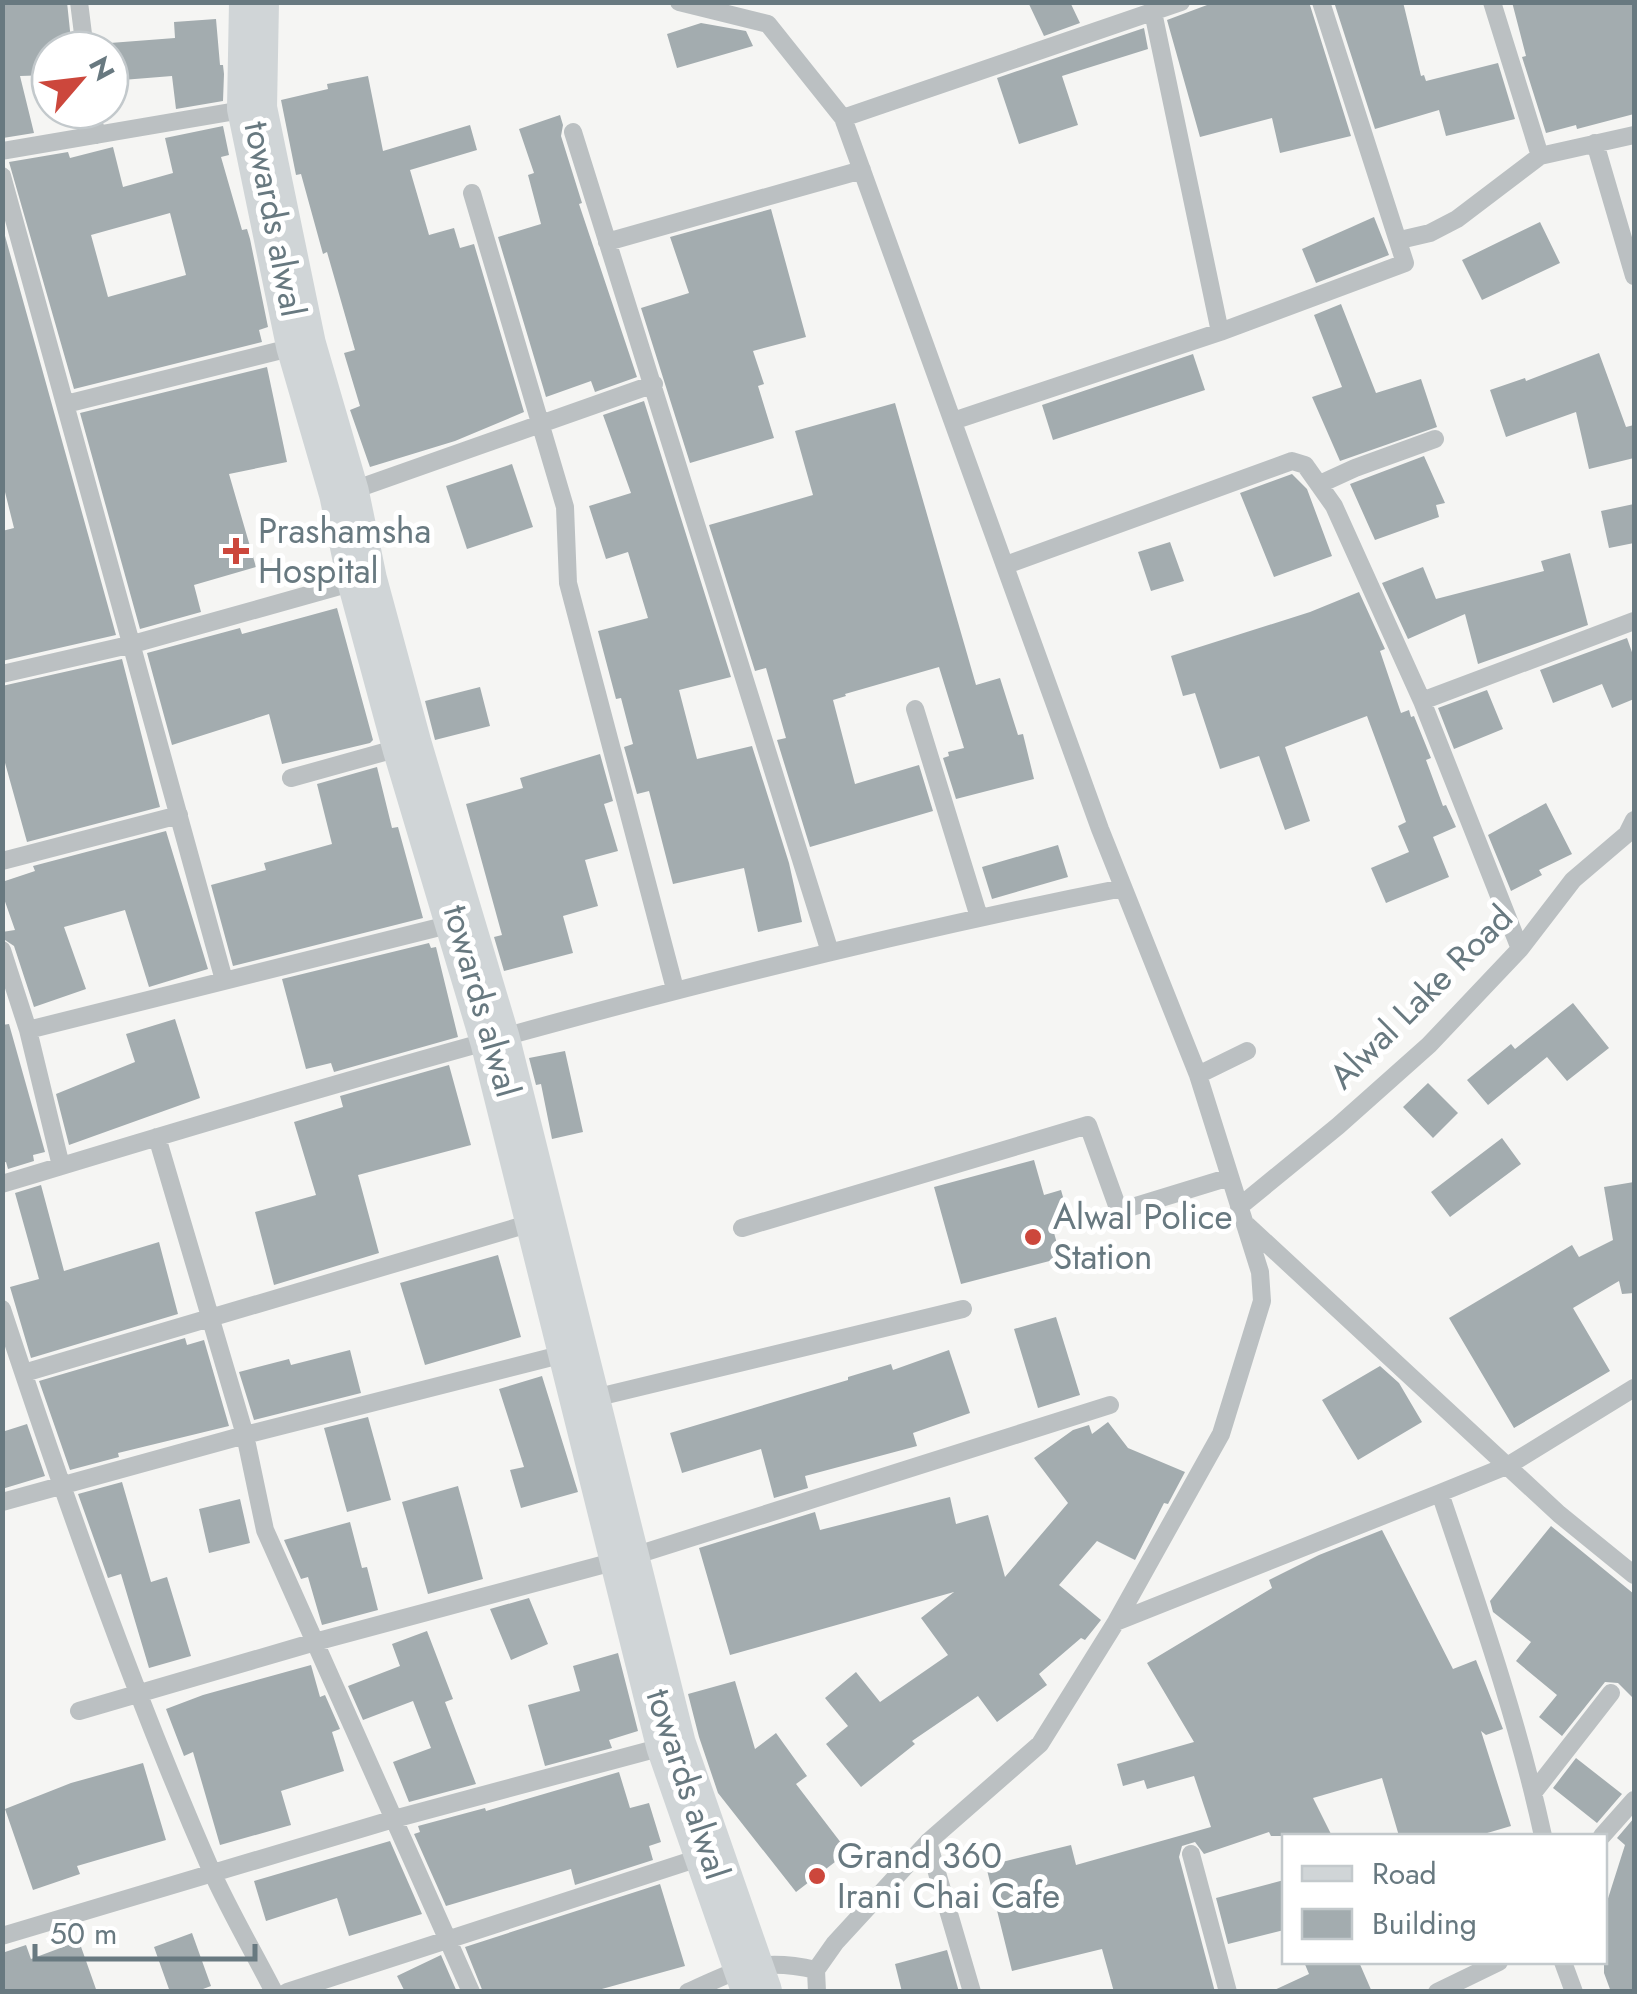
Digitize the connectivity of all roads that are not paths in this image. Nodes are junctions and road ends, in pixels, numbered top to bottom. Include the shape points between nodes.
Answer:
1 (79, 2) edge
2 (254, 2) edge
3 (680, 2) edge
4 (1181, 2) edge
5 (1320, 2) edge
6 (1492, 2) edge
7 (1153, 12) junction
8 (82, 30) edge
9 (252, 108) junction
10 (843, 118) junction
11 (95, 130) edge
12 (573, 132) dead end
13 (96, 135) junction
14 (1634, 135) edge
15 (1595, 142) junction
16 (2, 151) edge
17 (1540, 156) junction
18 (862, 170) junction
19 (2, 176) edge
20 (472, 193) dead end
21 (1400, 240) junction
22 (607, 242) junction
23 (1634, 276) edge
24 (1220, 332) junction
25 (301, 345) junction
26 (654, 384) junction
27 (66, 404) junction
28 (953, 421) junction
29 (540, 424) junction
30 (1435, 439) dead end
31 (1320, 484) junction
32 (344, 493) junction
33 (1006, 565) junction
34 (362, 580) junction
35 (1634, 621) edge
36 (133, 644) junction
37 (2, 674) edge
38 (1422, 701) junction
39 (915, 709) dead end
40 (407, 746) junction
41 (291, 778) dead end
42 (179, 815) junction
43 (1632, 833) edge
44 (2, 861) edge
45 (1123, 888) junction
46 (978, 917) junction
47 (461, 922) junction
48 (1520, 949) junction
49 (2, 950) edge
50 (830, 952) junction
51 (224, 980) junction
52 (675, 989) junction
53 (28, 1030) junction
54 (495, 1040) junction
55 (1247, 1051) dead end
56 (1198, 1075) junction
57 (156, 1137) junction
58 (61, 1166) junction
59 (1230, 1176) junction
60 (2, 1184) edge
61 (1243, 1216) junction
62 (540, 1220) junction
63 (742, 1228) dead end
64 (2, 1309) edge
65 (963, 1310) dead end
66 (210, 1318) junction
67 (573, 1352) junction
68 (24, 1373) junction
69 (1634, 1388) edge
70 (584, 1400) junction
71 (1110, 1405) dead end
72 (245, 1435) junction
73 (1509, 1466) junction
74 (60, 1486) junction
75 (1440, 1493) junction
76 (2, 1502) edge
77 (624, 1559) junction
78 (1634, 1575) edge
79 (1116, 1622) junction
80 (315, 1642) junction
81 (138, 1694) junction
82 (1611, 1694) dead end
83 (79, 1710) dead end
84 (671, 1745) junction
85 (1534, 1794) junction
86 (1634, 1800) edge
87 (394, 1819) junction
88 (1542, 1834) edge
89 (1604, 1834) edge
90 (928, 1842) junction
91 (1191, 1854) dead end
92 (710, 1855) junction
93 (212, 1873) junction
94 (2, 1936) edge
95 (447, 1938) junction
96 (1495, 1964) edge
97 (1564, 1964) edge
98 (816, 1970) junction
99 (752, 1978) edge
100 (274, 1992) edge
101 (287, 1992) edge
102 (471, 1992) edge
103 (688, 1992) edge
104 (817, 1992) edge
105 (972, 1992) edge
106 (1228, 1992) edge
107 (1437, 1992) edge
108 (1574, 1992) edge

1 - 8 street
2 - 9 main road, towards alwal
3 - 10 street via 768,24
4 - 7 street
5 - 21 street
6 - 17 street
7 - 10 street
7 - 24 street
9 - 13 street
9 - 25 main road, towards alwal
10 - 18 street
11 - 13 street
12 - 22 street
13 - 16 street
14 - 15 street
15 - 17 street
15 - 23 street
17 - 21 street via 1457,218
18 - 22 street
18 - 28 street
19 - 27 street
20 - 29 street
21 - 24 street via 1405,262
22 - 26 street
24 - 28 street
25 - 27 street
25 - 32 main road, towards alwal
26 - 29 street
26 - 50 street
27 - 36 street
28 - 33 street
29 - 32 street
29 - 52 street via 565,507 568,583
30 - 31 street
31 - 33 street via 1305,465 1292,461
31 - 38 street
32 - 34 main road, towards alwal
33 - 45 street
34 - 36 street
34 - 40 main road, towards alwal
35 - 38 street
36 - 37 street
36 - 42 street
38 - 48 street
39 - 46 street
40 - 41 street
40 - 47 main road, towards alwal
42 - 44 street
42 - 51 street
43 - 48 street, Alwal Lake Road via 1573,880
45 - 46 street
45 - 56 street
46 - 50 street
47 - 51 street
47 - 54 main road, towards alwal
48 - 61 street, Alwal Lake Road via 1429,1045
49 - 53 street
50 - 52 street
51 - 53 street
52 - 54 street
53 - 58 street
54 - 57 street
54 - 62 main road, towards alwal
55 - 56 street
56 - 59 street
57 - 58 street
57 - 66 street
58 - 60 street
59 - 61 street
59 - 63 street via 1119,1211 1088,1125
61 - 73 street
61 - 79 street via 1262,1302 1222,1434
62 - 66 street
62 - 67 main road, towards alwal
64 - 68 street
65 - 70 street
66 - 68 street
66 - 72 street
67 - 70 main road, towards alwal
67 - 72 street
68 - 74 street
69 - 73 street
70 - 77 main road, towards alwal
71 - 77 street
72 - 74 street
72 - 80 street via 265,1530
73 - 75 street
73 - 78 street
74 - 76 street
74 - 81 street
75 - 79 street
75 - 85 street
77 - 80 street
77 - 84 main road, towards alwal
79 - 90 street via 1040,1744
80 - 81 street
80 - 87 street
81 - 83 street
81 - 93 street
82 - 85 street
84 - 87 street
84 - 92 main road, towards alwal
85 - 88 street
86 - 89 street
87 - 93 street
87 - 95 street
90 - 98 street
90 - 105 street
91 - 106 street
92 - 95 street
92 - 99 main road, towards alwal
93 - 94 street
93 - 100 street
95 - 101 street
95 - 102 street
96 - 107 street
97 - 108 street
98 - 99 street via 788,1964
98 - 104 street
99 - 103 street

